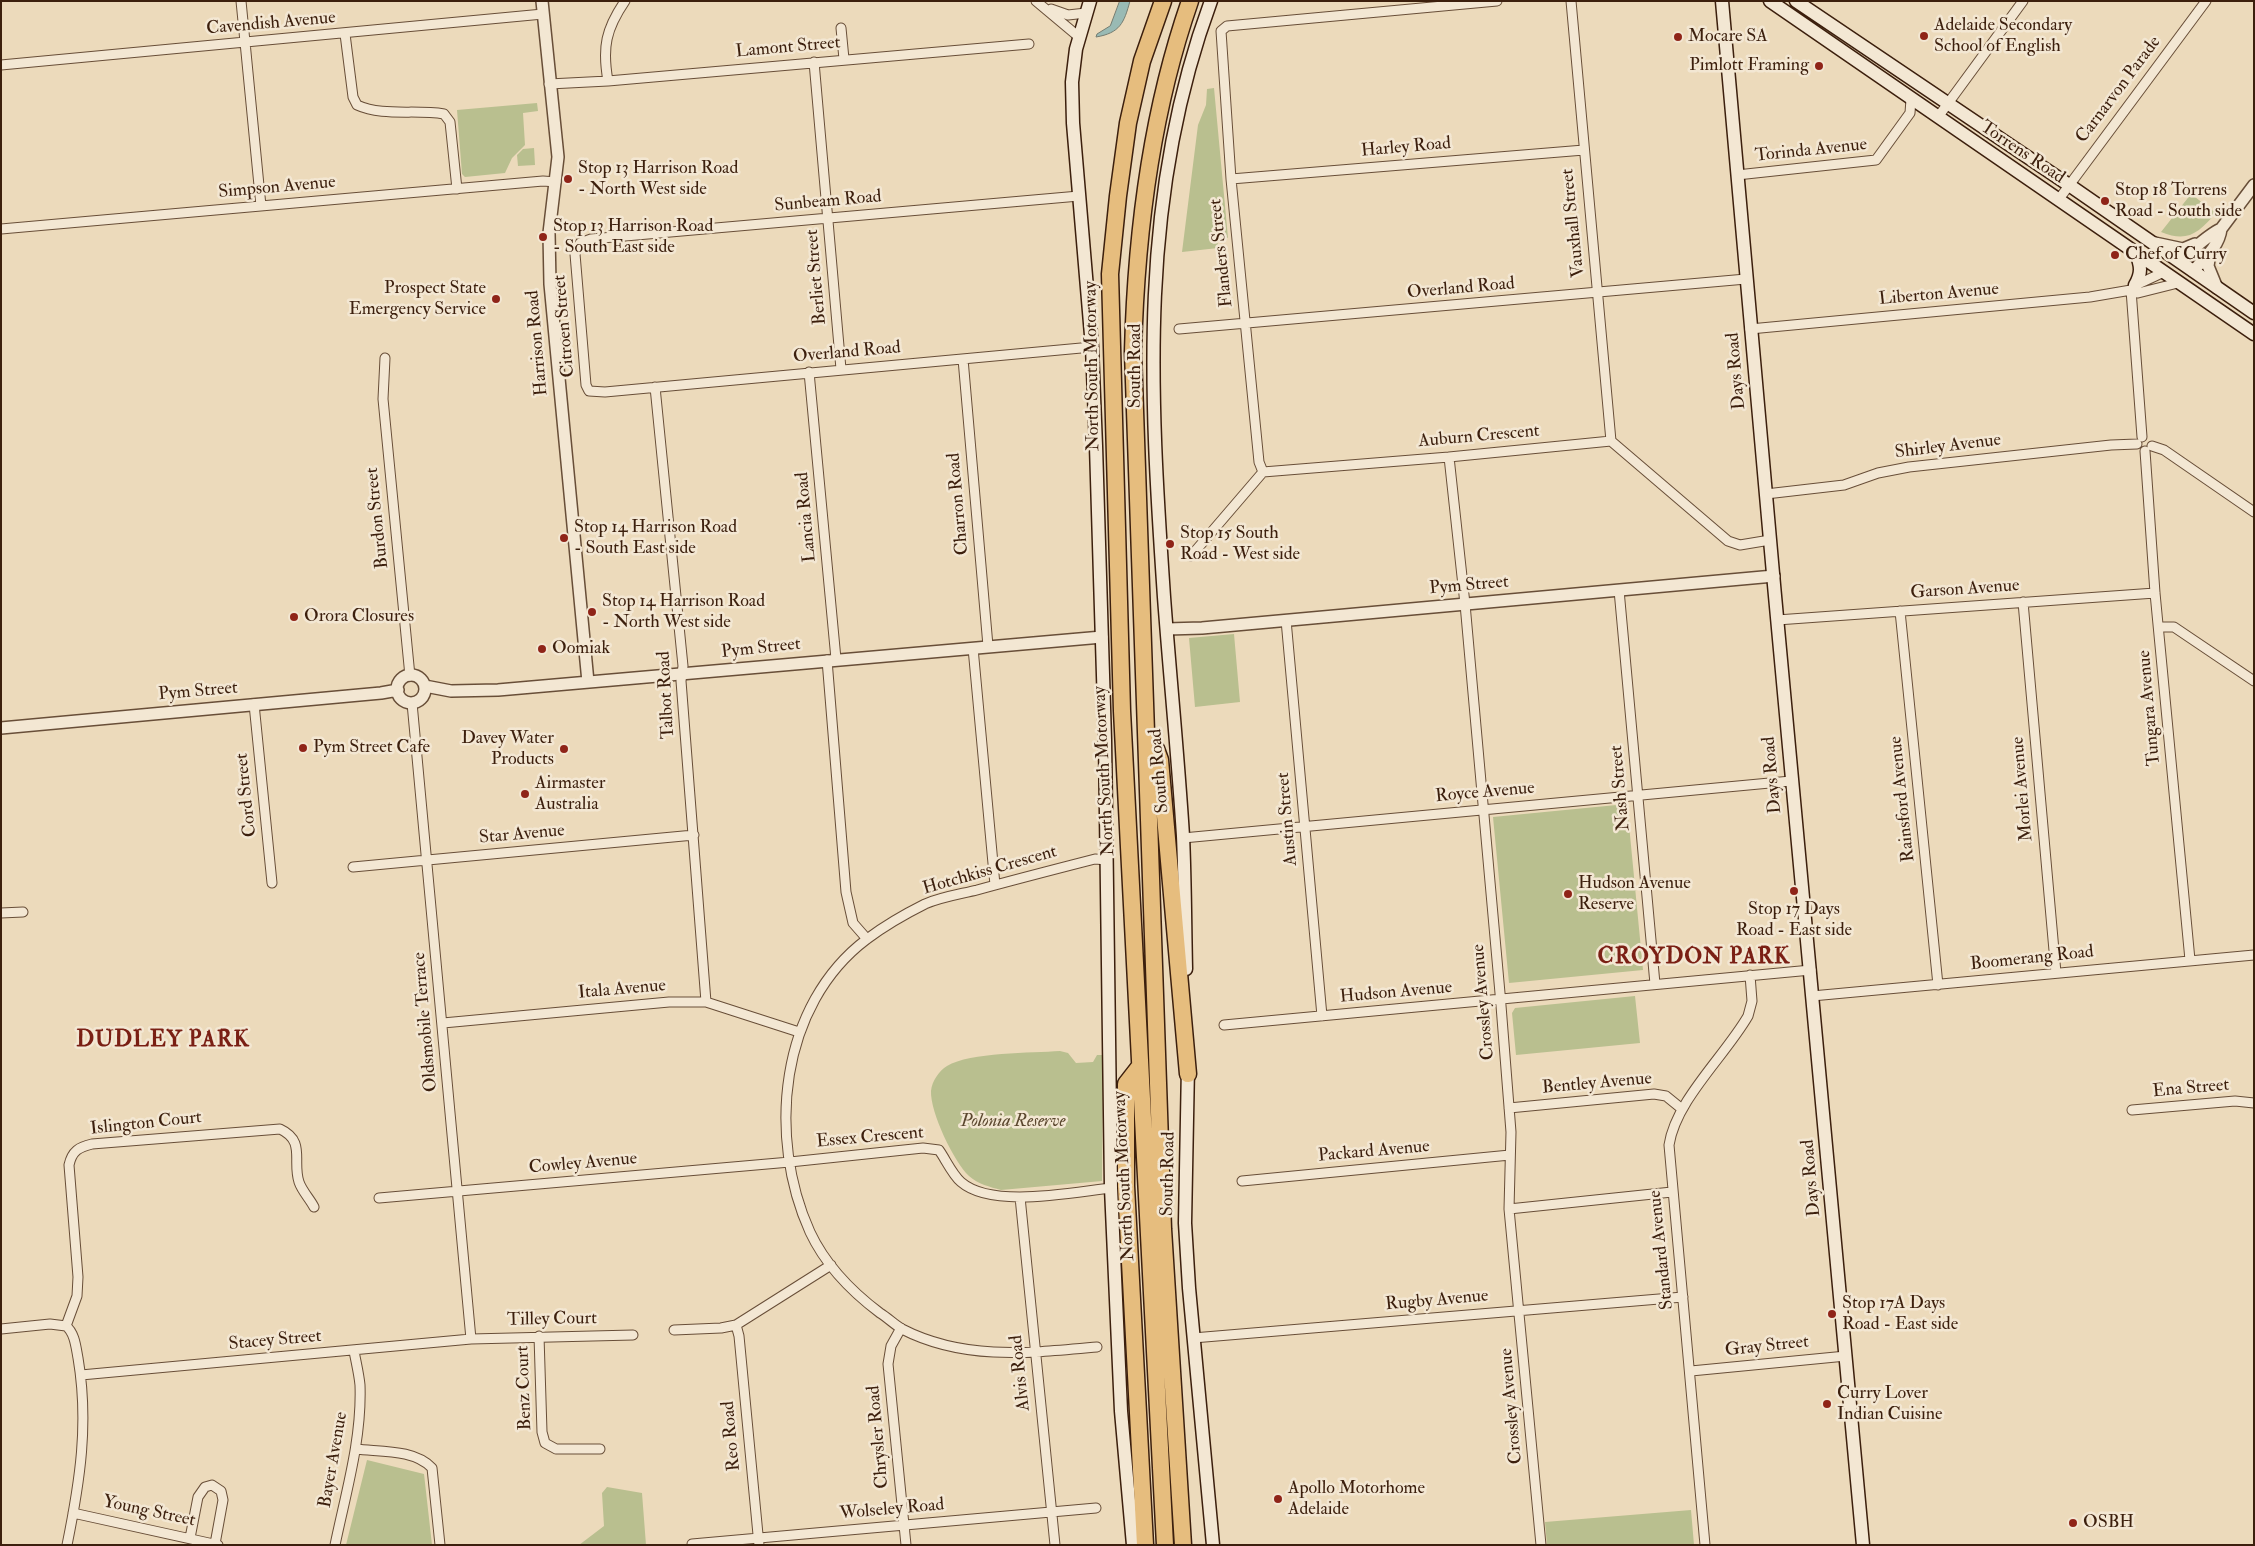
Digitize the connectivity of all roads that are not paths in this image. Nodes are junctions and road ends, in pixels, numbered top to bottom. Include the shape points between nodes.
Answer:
1 (241, 1) edge
2 (542, 1) edge
3 (625, 1) edge
4 (1163, 1) edge
5 (1190, 1) edge
6 (1211, 1) edge
7 (1497, 1) edge
8 (1571, 1) edge
9 (1722, 1) edge
10 (1770, 1) edge
11 (1796, 1) edge
12 (2023, 1) edge
13 (2206, 1) edge
14 (1456, 3) edge
15 (1040, 4) edge
16 (1088, 7) edge
17 (543, 14) junction
18 (842, 28) dead end
19 (345, 34) junction
20 (1079, 37) junction
21 (245, 43) junction
22 (1029, 44) dead end
23 (844, 59) junction
24 (814, 62) junction
25 (1, 66) edge
26 (608, 81) junction
27 (549, 84) junction
28 (1911, 99) junction
29 (1948, 103) junction
30 (1938, 117) junction
31 (1584, 150) junction
32 (1737, 175) junction
33 (1231, 179) junction
34 (556, 182) junction
35 (2069, 185) junction
36 (2254, 185) edge
37 (457, 190) junction
38 (1079, 196) junction
39 (2059, 199) junction
40 (261, 206) junction
41 (828, 219) junction
42 (2221, 228) junction
43 (1, 229) edge
44 (2150, 242) junction
45 (2204, 242) junction
46 (580, 243) joint
47 (2210, 252) junction
48 (2136, 253) junction
49 (2179, 261) junction
50 (2193, 271) junction
51 (2164, 272) junction
52 (1746, 279) junction
53 (2178, 282) junction
54 (2133, 288) junction
55 (2217, 288) junction
56 (1598, 293) junction
57 (2254, 313) edge
58 (1246, 324) junction
59 (1179, 329) dead end
60 (1750, 329) junction
61 (2254, 334) edge
62 (1092, 347) junction
63 (385, 358) dead end
64 (963, 359) junction
65 (840, 369) junction
66 (809, 372) junction
67 (655, 387) junction
68 (605, 392) joint
69 (1611, 441) junction
70 (2140, 441) junction
71 (2148, 449) junction
72 (1449, 457) junction
73 (1263, 472) junction
74 (1766, 494) junction
75 (2254, 512) edge
76 (1770, 540) junction
77 (1191, 556) dead end
78 (1774, 576) junction
79 (1618, 590) junction
80 (2155, 593) junction
81 (2022, 602) junction
82 (1465, 604) junction
83 (1900, 611) junction
84 (1286, 620) junction
85 (1777, 620) junction
86 (2159, 627) junction
87 (1167, 629) junction
88 (1102, 637) junction
89 (988, 646) junction
90 (973, 648) junction
91 (831, 660) junction
92 (682, 674) junction
93 (410, 676) junction
94 (2254, 681) edge
95 (588, 682) junction
96 (425, 686) junction
97 (398, 690) junction
98 (412, 703) junction
99 (254, 704) junction
100 (1147, 718) junction
101 (1, 728) edge
102 (1791, 781) junction
103 (1638, 795) junction
104 (1483, 810) junction
105 (1305, 826) junction
106 (694, 835) junction
107 (1183, 838) junction
108 (426, 860) junction
109 (1107, 860) junction
110 (353, 867) dead end
111 (272, 883) dead end
112 (994, 885) junction
113 (23, 912) dead end
114 (1, 913) edge
115 (867, 940) junction
116 (2254, 955) edge
117 (2190, 960) junction
118 (1811, 970) junction
119 (2056, 973) junction
120 (1750, 975) junction
121 (1655, 984) junction
122 (1938, 985) junction
123 (1812, 996) junction
124 (1500, 1000) junction
125 (706, 1002) junction
126 (1322, 1016) junction
127 (443, 1023) junction
128 (1224, 1025) dead end
129 (799, 1032) junction
130 (1140, 1066) junction
131 (1188, 1074) junction
132 (2254, 1102) edge
133 (1509, 1108) junction
134 (1682, 1109) junction
135 (2132, 1110) dead end
136 (1510, 1155) junction
137 (790, 1162) junction
138 (1242, 1181) dead end
139 (1111, 1188) junction
140 (458, 1191) junction
141 (1672, 1192) junction
142 (1020, 1197) junction
143 (379, 1198) dead end
144 (314, 1207) dead end
145 (1509, 1209) junction
146 (830, 1265) junction
147 (1683, 1297) junction
148 (1519, 1310) junction
149 (736, 1325) junction
150 (66, 1326) junction
151 (901, 1328) junction
152 (1, 1329) edge
153 (674, 1330) dead end
154 (633, 1335) dead end
155 (540, 1336) junction
156 (471, 1338) junction
157 (1193, 1338) junction
158 (1097, 1347) dead end
159 (354, 1351) junction
160 (1036, 1353) junction
161 (1846, 1356) junction
162 (1690, 1371) junction
163 (81, 1375) junction
164 (356, 1449) junction
165 (600, 1449) dead end
166 (1096, 1508) dead end
167 (1052, 1512) junction
168 (73, 1513) junction
169 (904, 1525) junction
170 (190, 1538) junction
171 (201, 1542) edge
172 (758, 1542) edge
173 (216, 1544) edge
174 (692, 1544) edge
175 (67, 1545) edge
176 (335, 1545) edge
177 (440, 1545) edge
178 (906, 1545) edge
179 (1054, 1545) edge
180 (1133, 1545) edge
181 (1145, 1545) edge
182 (1165, 1545) edge
183 (1183, 1545) edge
184 (1213, 1545) edge
185 (1541, 1545) edge
186 (1705, 1545) edge
187 (1863, 1545) edge

1 - 21 street
2 - 17 street, Harrison Road
3 - 26 street via 606,38
4 - 130 highway, North South Motorway via 1142,61 1128,123 1110,274 1122,711
5 - 100 highway, North South Motorway via 1159,113 1135,288 1134,427
6 - 87 main road, South Road via 1174,130 1164,183 1156,258 1152,381
7 - 14 street
8 - 31 street, Vauxhall Street
9 - 32 main road, Days Road
10 - 28 main road, Torrens Road
11 - 29 main road, Torrens Road
12 - 29 street
13 - 35 street, Carnarvon Parade
14 - 33 street, Flanders Street via 1227,26 1223,29
15 - 16 street via 1068,15
15 - 20 street
16 - 20 main road
17 - 19 street, Cavendish Avenue
17 - 27 street, Harrison Road
18 - 23 street
19 - 21 street, Cavendish Avenue
19 - 37 street via 353,97 357,104 370,111 444,114 450,122
20 - 38 main road via 1072,82
21 - 25 street, Cavendish Avenue
21 - 40 street
22 - 23 street, Lamont Street
23 - 24 street, Lamont Street
24 - 26 street, Lamont Street
24 - 41 street, Berliet Street
26 - 27 street, Lamont Street
27 - 34 street, Harrison Road via 558,157
28 - 30 main road, Torrens Road
28 - 32 street, Torinda Avenue via 1910,113 1876,160
29 - 30 street
29 - 35 main road, Torrens Road
30 - 39 main road, Torrens Road
31 - 33 street, Harley Road
31 - 56 street, Vauxhall Street
32 - 52 main road, Days Road
33 - 58 street, Flanders Street
34 - 37 street, Simpson Avenue
34 - 95 street, Harrison Road via 549,233 550,284
35 - 39 street, Carnarvon Parade
35 - 44 main road, Torrens Road
36 - 42 street
37 - 40 street, Simpson Avenue
38 - 41 street, Sunbeam Road
38 - 62 main road
39 - 48 main road, Torrens Road
40 - 43 street, Simpson Avenue
41 - 46 street, Sunbeam Road via 591,239
41 - 65 street, Berliet Street
42 - 45 street
42 - 47 street via 2220,237
44 - 45 street via 2183,249
44 - 49 main road, Torrens Road
45 - 49 street
46 - 68 street, Citroen Street via 575,254 586,385 590,391
47 - 50 street
47 - 55 street via 2208,266
48 - 51 main road, Torrens Road
48 - 54 main road via 2141,275
49 - 50 main road, Torrens Road
49 - 51 main road
50 - 53 main road
50 - 55 main road, Torrens Road
51 - 53 main road, Torrens Road
51 - 54 street, Liberton Avenue
52 - 56 street, Overland Road
52 - 60 main road, Days Road
53 - 54 street, Liberton Avenue via 2138,292
53 - 61 main road, Torrens Road
54 - 60 street, Liberton Avenue via 2090,297
54 - 70 street
55 - 57 main road, Torrens Road
56 - 58 street, Overland Road
56 - 69 street, Vauxhall Street
58 - 59 street, Overland Road
58 - 73 street, Flanders Street via 1259,462
60 - 74 main road, Days Road
62 - 64 street, Overland Road
62 - 88 main road
63 - 93 street, Burdon Street via 383,399
64 - 65 street, Overland Road
64 - 89 street, Charron Road
65 - 66 street, Overland Road
66 - 67 street, Overland Road
66 - 91 street, Lancia Road
67 - 68 street, Overland Road
67 - 92 street, Talbot Road
69 - 72 street, Auburn Crescent
69 - 76 street via 1728,541 1740,545
70 - 71 street via 2139,449
70 - 71 street via 2149,438
70 - 74 street, Shirley Avenue via 1908,467 1844,485
71 - 75 street via 2164,450
71 - 80 street, Tungara Avenue
72 - 73 street, Auburn Crescent
72 - 82 street, Crossley Avenue
73 - 77 street
74 - 76 main road, Days Road
76 - 78 main road, Days Road
78 - 79 street, Pym Street
78 - 85 main road, Days Road
79 - 82 street, Pym Street
79 - 103 street, Nash Street
80 - 81 street, Garson Avenue
80 - 86 street, Tungara Avenue
81 - 83 street, Garson Avenue
81 - 119 street, Morlei Avenue
82 - 84 street, Pym Street
82 - 104 street, Crossley Avenue
83 - 85 street, Garson Avenue
83 - 122 street, Rainsford Avenue
84 - 87 street, Pym Street
84 - 105 street, Austin Street
85 - 102 main road, Days Road
86 - 94 street via 2174,627
86 - 117 street, Tungara Avenue
87 - 107 main road, South Road
88 - 89 street, Pym Street
88 - 109 main road
89 - 90 street, Pym Street
90 - 91 street, Pym Street
90 - 112 street
91 - 92 street, Pym Street
91 - 115 street, Lancia Road via 846,892 853,923
92 - 95 street, Pym Street
92 - 106 street, Talbot Road
93 - 96 street via 418,678
93 - 97 street via 402,680
95 - 96 street, Pym Street via 466,691
96 - 98 street via 423,696
97 - 98 street via 402,699
97 - 99 street, Pym Street
98 - 108 street, Oldsmobile Terrace
99 - 101 street, Pym Street
99 - 111 street, Cord Street
100 - 131 highway via 1160,760
100 - 183 highway, North South Motorway via 1163,1229
102 - 103 street, Royce Avenue
102 - 118 main road, Days Road
103 - 104 street, Royce Avenue
103 - 121 street, Nash Street
104 - 105 street, Royce Avenue
104 - 124 street, Crossley Avenue
105 - 107 street, Royce Avenue
105 - 126 street, Austin Street
106 - 108 street, Star Avenue
106 - 125 street, Talbot Road
107 - 131 main road, South Road
108 - 110 street, Star Avenue
108 - 127 street, Oldsmobile Terrace
109 - 112 street, Hotchkiss Crescent via 1095,859
109 - 139 main road
112 - 115 street, Hotchkiss Crescent via 926,904
113 - 114 street
115 - 129 street, Hotchkiss Crescent via 838,966
116 - 117 street, Boomerang Road
117 - 119 street, Boomerang Road
118 - 120 street, Hudson Avenue
118 - 123 main road, Days Road
119 - 122 street, Boomerang Road
120 - 121 street, Hudson Avenue
120 - 134 street, Standard Avenue via 1752,1001 1748,1016
121 - 124 street, Hudson Avenue
122 - 123 street, Boomerang Road
123 - 161 main road, Days Road
124 - 126 street, Hudson Avenue
124 - 133 street, Crossley Avenue
125 - 127 street, Itala Avenue via 669,1002
125 - 129 street, Itala Avenue
126 - 128 street, Hudson Avenue
127 - 140 street, Oldsmobile Terrace
129 - 137 street, Hotchkiss Crescent via 786,1110
130 - 181 highway via 1126,1084 1126,1186
130 - 182 highway, North South Motorway
131 - 157 main road, South Road via 1185,1223
132 - 135 street, Ena Street
133 - 134 street, Bentley Avenue via 1654,1094 1666,1096
133 - 136 street, Crossley Avenue
134 - 141 street, Standard Avenue via 1671,1130 1669,1145
136 - 138 street, Packard Avenue
136 - 145 street, Crossley Avenue
137 - 140 street, Cowley Avenue
137 - 142 street, Essex Crescent via 933,1148 939,1150 961,1182 975,1190 998,1198
137 - 146 street, Hotchkiss Crescent via 803,1215
139 - 142 street, Essex Crescent
139 - 180 main road via 1121,1411
140 - 143 street, Cowley Avenue
140 - 156 street, Oldsmobile Terrace
141 - 145 street
141 - 147 street, Standard Avenue
142 - 160 street, Alvis Road
144 - 150 street, Islington Court via 299,1182 296,1143 291,1134 280,1129 92,1144 77,1149 71,1155 69,1165 78,1291
145 - 148 street, Crossley Avenue
146 - 149 street
146 - 151 street, Hotchkiss Crescent via 859,1298
147 - 148 street, Rugby Avenue
147 - 162 street, Standard Avenue
148 - 157 street, Rugby Avenue
148 - 185 street, Crossley Avenue
149 - 153 street
149 - 172 street, Reo Road
150 - 152 street via 50,1324
150 - 163 street via 75,1343
151 - 160 street, Hotchkiss Crescent via 958,1348 1004,1354
151 - 169 street, Chrysler Road via 888,1364
154 - 155 street, Tilley Court
155 - 156 street, Tilley Court
155 - 165 street, Benz Court via 545,1443 556,1450
156 - 159 street, Stacey Street
157 - 184 main road, South Road
158 - 160 street, Hotchkiss Crescent
159 - 163 street, Stacey Street
159 - 164 street, Bayer Avenue via 360,1383
160 - 167 street, Alvis Road
161 - 162 street, Gray Street
161 - 187 main road, Days Road
162 - 186 street, Standard Avenue
163 - 168 street via 84,1429
164 - 176 street, Bayer Avenue
164 - 177 street via 425,1460 432,1468
166 - 167 street, Wolseley Road
167 - 169 street, Wolseley Road
167 - 179 street, Alvis Road
168 - 170 street, Young Street
168 - 175 street
169 - 172 street, Wolseley Road
169 - 178 street, Chrysler Road
170 - 171 street, Young Street
170 - 173 street via 198,1497 212,1485 222,1492
171 - 173 street, Young Street
172 - 174 street, Wolseley Road

